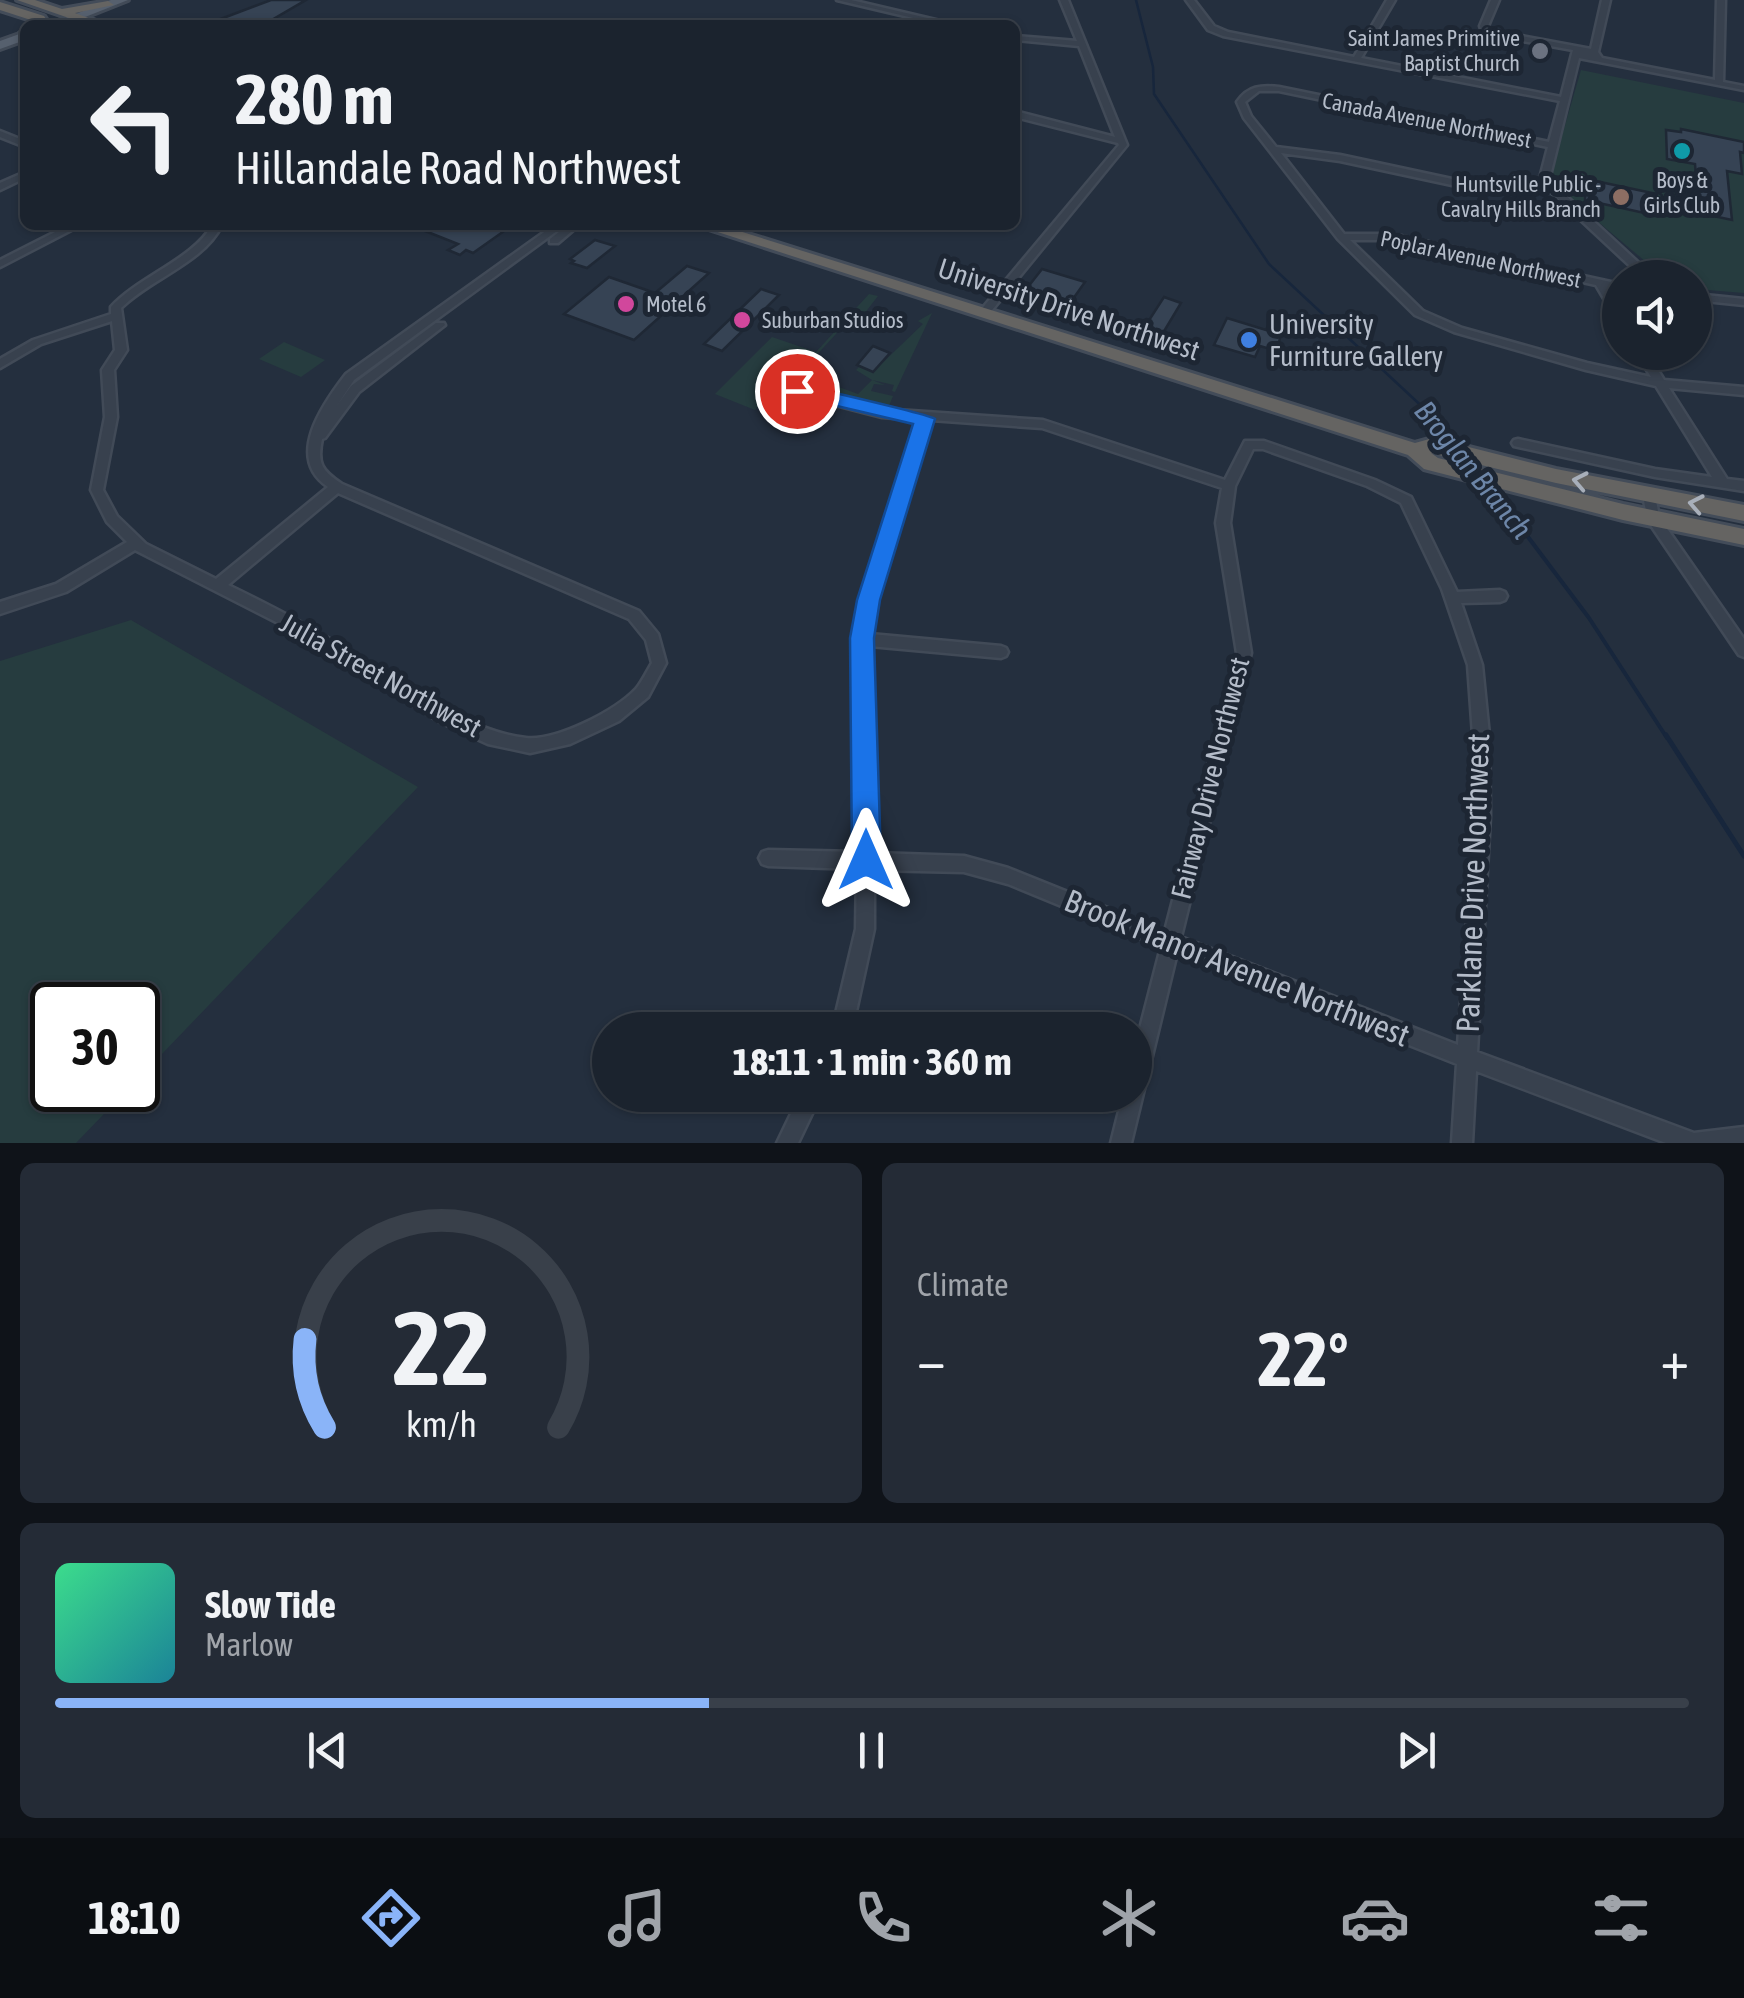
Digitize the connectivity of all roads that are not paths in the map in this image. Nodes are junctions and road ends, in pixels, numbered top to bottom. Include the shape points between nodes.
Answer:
1 (23, 0) edge
2 (136, 0) edge
3 (841, 0) edge
4 (902, 0) edge
5 (1064, 0) edge
6 (1190, 0) edge
7 (1391, 0) edge
8 (1495, 0) edge
9 (1606, 0) edge
10 (1721, 0) edge
11 (116, 4) edge
12 (0, 6) edge
13 (46, 8) junction
14 (889, 11) junction
15 (29, 20) edge
16 (74, 20) edge
17 (78, 20) edge
18 (930, 20) edge
19 (1020, 38) edge
20 (1083, 44) junction
21 (1578, 52) junction
22 (1597, 56) junction
23 (1356, 60) junction
24 (1719, 84) junction
25 (1744, 88) edge
26 (1566, 100) junction
27 (1020, 115) edge
28 (1122, 141) junction
29 (1551, 145) junction
30 (1275, 150) junction
31 (1544, 181) junction
32 (66, 230) edge
33 (216, 230) edge
34 (553, 230) edge
35 (567, 230) edge
36 (720, 230) edge
37 (1341, 237) junction
38 (1630, 260) edge
39 (0, 264) edge
40 (1602, 285) edge
41 (1712, 298) edge
42 (1744, 302) edge
43 (984, 313) junction
44 (117, 316) junction
45 (0, 364) edge
46 (1652, 370) edge
47 (1661, 384) junction
48 (797, 391) dead end
49 (1744, 391) edge
50 (925, 419) junction
51 (318, 439) junction
52 (1518, 444) dead end
53 (1515, 476) junction
54 (1722, 482) junction
55 (1229, 486) junction
56 (1744, 486) edge
57 (336, 487) junction
58 (1648, 494) junction
59 (1744, 513) edge
60 (1414, 516) joint
61 (1653, 518) junction
62 (1744, 537) edge
63 (136, 543) junction
64 (218, 586) junction
65 (1500, 596) dead end
66 (1452, 598) junction
67 (0, 608) edge
68 (862, 638) junction
69 (1001, 652) dead end
70 (1744, 652) edge
71 (768, 858) dead end
72 (866, 860) junction
73 (1170, 942) junction
74 (846, 1012) edge
75 (1152, 1016) edge
76 (1466, 1059) junction
77 (802, 1112) edge
78 (1129, 1112) edge
79 (1744, 1137) edge
80 (787, 1143) edge
81 (1121, 1143) edge
82 (1462, 1143) edge
83 (1694, 1143) edge

1 - 13 highway
2 - 11 main road
3 - 14 street
4 - 14 street
5 - 20 street
6 - 23 street via 1211,28 1226,34
7 - 23 street
8 - 21 street via 1486,32
9 - 22 street
10 - 24 street
11 - 13 highway
11 - 17 main road
12 - 15 highway
13 - 16 highway
14 - 18 street
19 - 20 street
20 - 28 street
21 - 22 street
21 - 26 street
22 - 24 street
23 - 26 street
24 - 25 street
26 - 29 street
27 - 28 street
28 - 43 street
29 - 30 street, Canada Avenue Northwest via 1259,88 1241,102
29 - 31 street
30 - 31 street via 1466,184
30 - 37 street
31 - 38 street
32 - 39 street
33 - 44 street via 196,251 130,290
34 - 51 street via 350,377 334,396
35 - 51 street via 356,389
36 - 43 highway, University Drive Northwest
37 - 40 street, Poplar Avenue Northwest via 1392,237
37 - 47 street via 1420,313 1458,330
41 - 42 street
43 - 53 highway, University Drive Northwest via 1415,450 1430,464
44 - 45 street via 37,342
44 - 63 street, Julia Street Northwest via 121,350 108,370 111,417 98,490 112,519
46 - 47 street
47 - 49 street
47 - 54 street
48 - 50 street
50 - 55 street via 1043,424
50 - 68 street
51 - 57 street via 318,472
52 - 54 street
58 -> 53 highway, University Drive Northwest
53 - 61 highway, University Drive Northwest
54 - 56 street
55 - 60 street, Fairway Drive Northwest via 1249,444 1406,500
55 - 73 street, Fairway Drive Northwest via 1223,523 1244,653
57 - 64 street
57 - 64 street, Julia Street Northwest via 634,615 653,638 660,664 643,692 614,716 530,746 488,737 445,717
59 -> 58 highway, University Drive Northwest
58 - 61 street
60 - 66 street, Parklane Drive Northwest
61 - 62 highway, University Drive Northwest
61 - 70 street
63 - 64 street, Julia Street Northwest
63 - 67 street via 62,588
65 - 66 street
66 - 76 street, Parklane Drive Northwest via 1475,665 1482,734
68 - 69 street
68 - 72 street
71 - 72 street, Brook Manor Avenue Northwest
72 - 73 street, Brook Manor Avenue Northwest via 964,864
72 - 74 street via 865,929
73 - 75 street, Fairway Drive Northwest
73 - 76 street, Brook Manor Avenue Northwest
76 - 82 street, Parklane Drive Northwest
76 - 83 street, Brook Manor Avenue Northwest
77 - 80 street
78 - 81 street
79 - 83 street, Brook Manor Avenue Northwest

